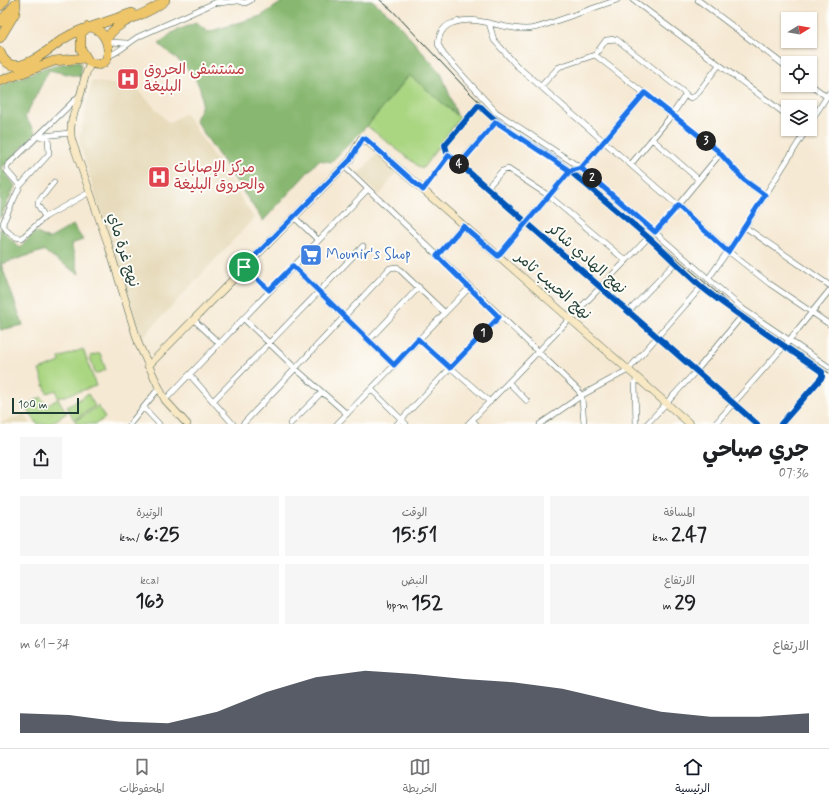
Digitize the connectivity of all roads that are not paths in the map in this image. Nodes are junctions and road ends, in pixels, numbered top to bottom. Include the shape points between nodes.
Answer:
1 (5, 0) edge
2 (158, 0) edge
3 (166, 0) edge
4 (221, 0) edge
5 (251, 0) edge
6 (617, 0) edge
7 (633, 0) edge
8 (698, 0) edge
9 (237, 1) edge
10 (18, 2) edge
11 (215, 3) junction
12 (0, 6) edge
13 (0, 22) edge
14 (489, 24) junction
15 (87, 28) junction
16 (0, 38) edge
17 (106, 41) junction
18 (128, 42) junction
19 (0, 52) edge
20 (595, 55) junction
21 (108, 56) junction
22 (88, 60) junction
23 (781, 63) edge
24 (719, 64) junction
25 (0, 81) edge
26 (541, 86) junction
27 (817, 88) edge
28 (645, 93) junction
29 (80, 95) junction
30 (828, 95) edge
31 (686, 96) junction
32 (781, 111) edge
33 (817, 113) edge
34 (672, 115) junction
35 (496, 122) junction
36 (70, 133) junction
37 (48, 136) junction
38 (802, 136) edge
39 (35, 138) junction
40 (652, 139) junction
41 (604, 141) junction
42 (720, 154) junction
43 (449, 155) junction
44 (460, 164) junction
45 (631, 164) junction
46 (344, 166) junction
47 (581, 168) junction
48 (570, 171) junction
49 (698, 180) junction
50 (54, 182) dead end
51 (20, 186) junction
52 (487, 188) junction
53 (368, 189) junction
54 (423, 190) junction
55 (90, 192) junction
56 (765, 195) junction
57 (549, 196) junction
58 (678, 206) junction
59 (45, 217) junction
60 (294, 217) junction
61 (526, 223) junction
62 (463, 226) junction
63 (745, 227) junction
64 (655, 232) junction
65 (648, 238) junction
66 (318, 240) junction
67 (362, 246) dead end
68 (728, 252) junction
69 (437, 256) junction
70 (498, 256) junction
71 (626, 261) junction
72 (676, 262) junction
73 (293, 266) junction
74 (244, 267) junction
75 (708, 278) junction
76 (829, 285) edge
77 (702, 286) junction
78 (470, 287) junction
79 (419, 288) junction
80 (600, 288) junction
81 (269, 290) junction
82 (318, 291) junction
83 (829, 291) edge
84 (444, 312) junction
85 (628, 312) junction
86 (813, 313) junction
87 (345, 316) junction
88 (499, 317) junction
89 (243, 318) junction
90 (569, 318) junction
91 (741, 318) junction
92 (193, 319) junction
93 (829, 324) edge
94 (656, 336) junction
95 (418, 339) junction
96 (369, 340) junction
97 (788, 341) junction
98 (220, 343) junction
99 (269, 343) junction
100 (783, 346) junction
101 (538, 353) junction
102 (394, 365) junction
103 (148, 366) junction
104 (829, 367) edge
105 (450, 368) junction
106 (296, 369) junction
107 (628, 370) junction
108 (697, 370) junction
109 (190, 375) junction
110 (637, 378) junction
111 (508, 383) junction
112 (159, 388) junction
113 (371, 389) junction
114 (322, 392) junction
115 (582, 396) junction
116 (165, 400) junction
117 (213, 401) junction
118 (527, 401) dead end
119 (490, 402) junction
120 (733, 403) junction
121 (666, 404) junction
122 (144, 408) junction
123 (347, 414) junction
124 (402, 420) junction
125 (470, 422) edge
126 (132, 423) edge
127 (159, 424) edge
128 (187, 424) edge
129 (233, 424) edge
130 (243, 424) edge
131 (290, 424) edge
132 (337, 424) edge
133 (397, 424) edge
134 (406, 424) edge
135 (476, 424) edge
136 (540, 424) edge
137 (584, 424) edge
138 (636, 424) edge
139 (647, 424) edge
140 (690, 424) edge
141 (715, 424) edge
142 (757, 424) edge
143 (781, 424) edge

1 - 12 highway
2 - 15 highway via 137,12
3 - 17 highway via 148,12 119,25
4 - 11 street
5 - 9 street via 245,3
6 - 14 street via 535,28 518,29
7 - 24 street
8 - 23 street
9 - 11 street
10 - 13 highway
10 - 16 highway via 15,13
11 - 18 street
14 - 26 street via 494,40 501,50
14 - 47 street via 466,20 446,26 438,38 440,49 496,112
15 - 17 highway via 97,30
15 - 19 highway via 66,38 24,65 9,63 3,59
15 - 22 highway via 81,33 80,42
17 - 18 street
17 - 21 highway
18 - 21 street
20 - 26 street via 559,67
20 - 28 street
20 - 31 street via 606,40 616,39 685,92
21 - 22 highway via 100,64
22 - 25 highway via 54,60
22 - 29 street, نهج غرة ماي
24 - 31 street via 696,95 691,98
24 - 32 street
26 - 41 street
27 - 30 street
28 - 34 street
28 - 41 street
29 - 36 street, نهج غرة ماي
29 - 39 street
30 - 33 street
31 - 34 street
34 - 40 street
34 - 42 street
35 - 43 street via 479,106 445,145 445,151
35 - 44 street
35 - 48 street
36 - 37 street
36 - 55 street, نهج غرة ماي
37 - 39 street
37 - 51 street via 49,154
38 - 56 street
39 - 51 street via 7,166 7,171
40 - 45 street
40 - 49 street
41 - 45 street
41 - 47 street
42 - 49 street
42 - 56 street via 744,180
43 - 44 street, نهج الهادي شاكر
43 - 54 street
44 - 52 street, نهج الهادي شاكر
45 - 58 street
46 - 53 street
46 - 54 street, نهج الحبيب ثامر via 353,156 361,139 365,139
46 - 60 street, نهج الحبيب ثامر
47 - 48 street
47 - 64 street
48 - 57 street
48 - 65 street
49 - 58 street
50 - 59 street via 38,202
51 - 59 street via 3,226 15,237 20,238
52 - 57 street via 506,168
52 - 61 street, نهج الهادي شاكر
53 - 66 street
53 - 69 street
54 - 62 street, نهج الحبيب ثامر
55 - 59 street
55 - 103 street, نهج غرة ماي via 128,313
56 - 63 street
57 - 61 street
57 - 71 street
58 - 64 street
58 - 68 street
60 - 66 street
60 - 74 street, نهج الحبيب ثامر
61 - 70 street
61 - 80 street, نهج الهادي شاكر
62 - 69 street
62 - 70 street, نهج الحبيب ثامر
63 - 68 street
63 - 76 street
64 - 75 street
65 - 71 street
65 - 72 street
66 - 73 street
67 - 82 street
68 - 75 street
68 - 86 street
69 - 78 street
70 - 90 street, نهج الحبيب ثامر
71 - 80 street
72 - 77 street
72 - 85 street
73 - 81 street
73 - 82 street
74 - 81 street
74 - 92 street, نهج الحبيب ثامر
75 - 97 street via 743,309
77 - 91 street
77 - 94 street
78 - 84 street
78 - 88 street
79 - 84 street
79 - 87 street via 397,267 390,268
79 - 96 street
80 - 85 street, نهج الهادي شاكر
80 - 90 street
81 - 89 street
82 - 87 street
82 - 99 street
83 - 86 street
84 - 95 street
85 - 94 street, نهج الهادي شاكر
86 - 93 street
86 - 97 street
87 - 96 street
87 - 106 street
88 - 101 street
88 - 105 street
89 - 98 street
89 - 99 street
90 - 101 street
90 - 107 street, نهج الحبيب ثامر
91 - 100 street
91 - 108 street
92 - 98 street
92 - 103 street, نهج الحبيب ثامر
94 - 107 street
94 - 108 street, نهج الهادي شاكر
95 - 102 street
95 - 105 street
96 - 102 street
97 - 100 street
97 - 104 street
98 - 109 street
99 - 106 street
99 - 117 street
100 - 120 street
100 - 143 street via 817,368 823,375
101 - 111 street
101 - 115 street
102 - 113 street
103 - 112 street, نهج غرة ماي
105 - 119 street
105 - 124 street
106 - 114 street
106 - 130 street
107 - 110 street, نهج الحبيب ثامر
107 - 115 street
108 - 120 street, نهج الهادي شاكر
108 - 121 street
109 - 116 street
109 - 117 street
110 - 121 street, نهج الحبيب ثامر
110 - 138 street
111 - 118 street
111 - 119 street
112 - 116 street, نهج غرة ماي
112 - 122 street
113 - 123 street
113 - 124 street
114 - 123 street
114 - 131 street
115 - 136 street
115 - 137 street
116 - 128 street, نهج غرة ماي
117 - 129 street
119 - 125 street
120 - 141 street
120 - 142 street, نهج الهادي شاكر
121 - 139 street
121 - 140 street, نهج الحبيب ثامر
122 - 126 street
122 - 127 street
123 - 132 street
124 - 133 street
124 - 134 street
125 - 135 street

